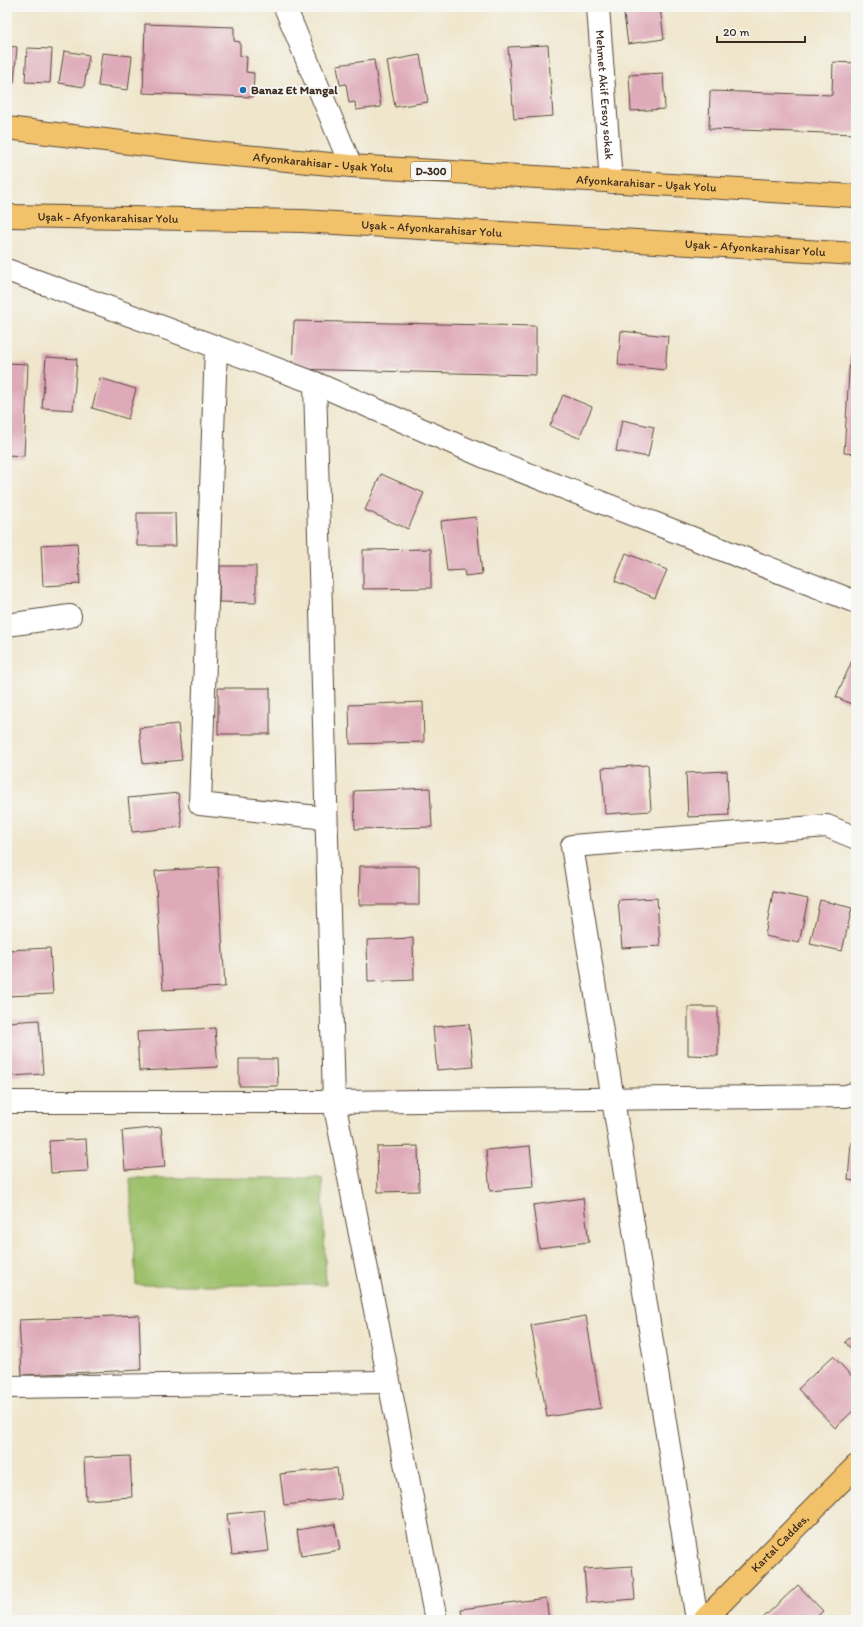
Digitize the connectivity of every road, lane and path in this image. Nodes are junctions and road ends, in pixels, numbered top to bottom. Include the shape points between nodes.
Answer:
1 (285, 7) edge
2 (598, 7) edge
3 (7, 128) edge
4 (351, 166) junction
5 (611, 182) junction
6 (856, 196) edge
7 (7, 216) edge
8 (856, 254) edge
9 (7, 270) edge
10 (216, 347) junction
11 (315, 383) junction
12 (856, 602) edge
13 (70, 616) dead end
14 (7, 624) edge
15 (326, 818) junction
16 (856, 838) edge
17 (856, 1093) edge
18 (612, 1098) junction
19 (7, 1102) edge
20 (334, 1102) junction
21 (388, 1382) junction
22 (7, 1387) edge
23 (856, 1466) edge
24 (436, 1620) edge
25 (697, 1620) edge
26 (704, 1620) edge

1 - 4 street
2 - 5 street, Mehmet Akif Ersoy sokak
3 - 4 main road, Afyonkarahisar - Uşak Yolu / D-300 via 203,152
4 - 5 main road, Afyonkarahisar - Uşak Yolu / D-300
5 - 6 main road, Afyonkarahisar - Uşak Yolu / D-300
7 - 8 main road, Uşak - Afyonkarahisar Yolu via 302,221
9 - 10 street
10 - 11 street
10 - 15 street via 200,804
11 - 12 street via 485,457
11 - 15 street
13 - 14 street
15 - 20 street
16 - 18 street via 827,826 572,846
17 - 18 street via 846,1096
18 - 20 street
18 - 25 street
19 - 20 street
20 - 21 street
21 - 22 street
21 - 24 street
23 - 26 main road, Kartal Caddes,

